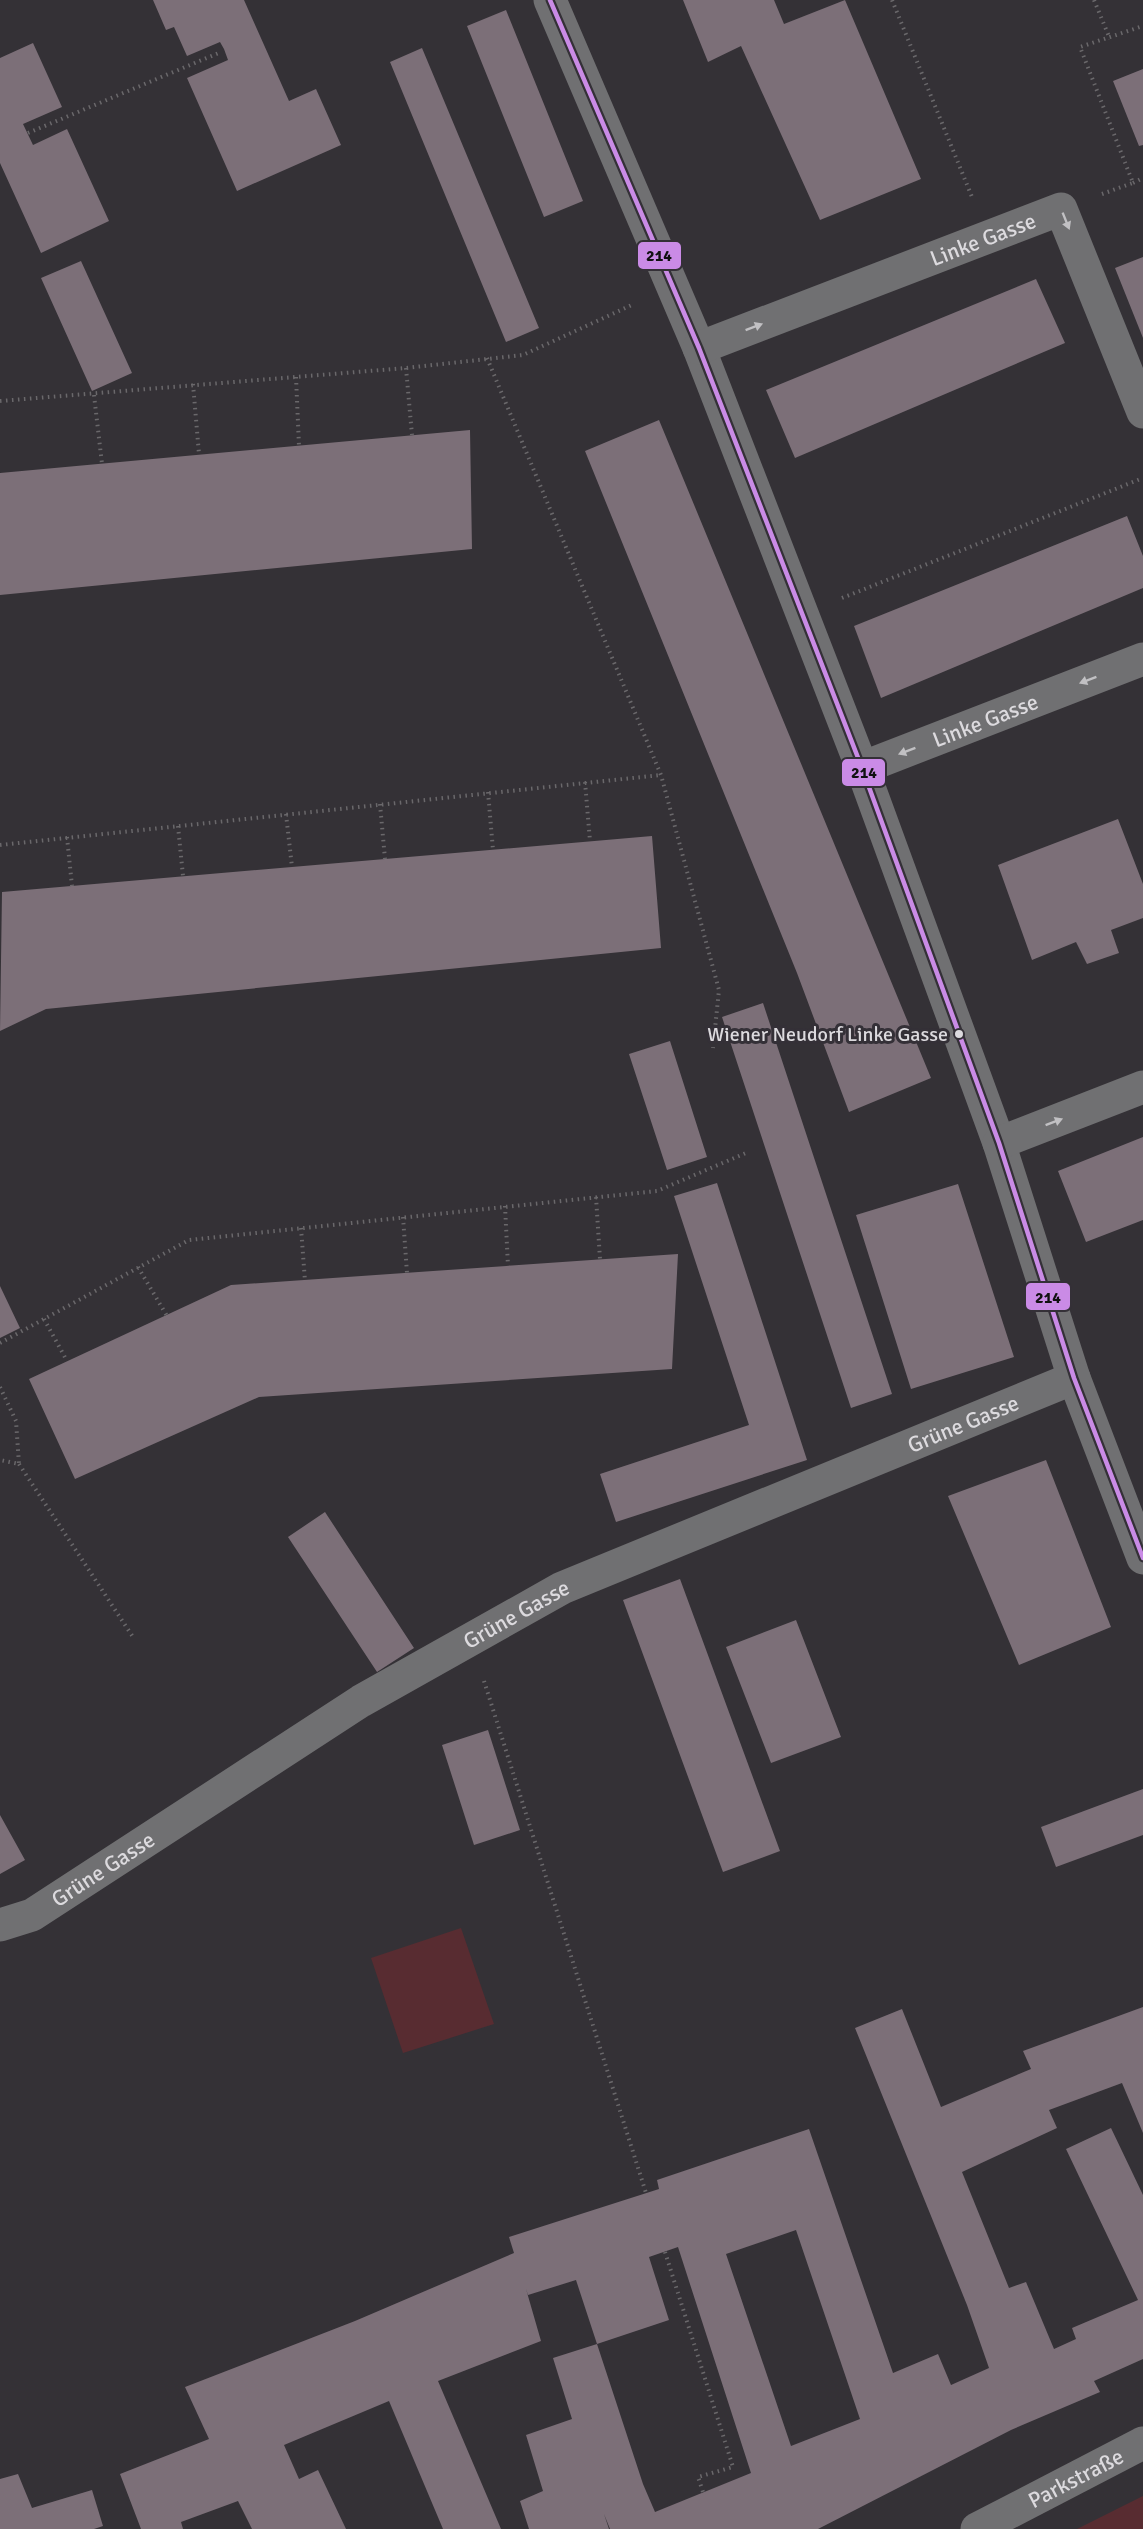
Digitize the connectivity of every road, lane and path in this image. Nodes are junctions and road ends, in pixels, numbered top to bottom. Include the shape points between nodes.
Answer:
1 (550, 0) edge
2 (892, 0) edge
3 (1094, 0) edge
4 (1143, 26) edge
5 (1110, 39) junction
6 (221, 52) dead end
7 (27, 133) dead end
8 (1143, 178) edge
9 (1132, 183) junction
10 (1061, 209) junction
11 (988, 237) junction
12 (672, 284) junction
13 (699, 348) junction
14 (487, 358) junction
15 (406, 368) junction
16 (296, 376) junction
17 (193, 384) junction
18 (94, 395) junction
19 (0, 402) edge
20 (1143, 412) edge
21 (412, 435) dead end
22 (299, 446) dead end
23 (199, 454) dead end
24 (102, 464) dead end
25 (1143, 478) edge
26 (802, 613) junction
27 (1143, 659) edge
28 (862, 768) junction
29 (661, 775) junction
30 (585, 782) junction
31 (488, 792) junction
32 (380, 804) junction
33 (286, 814) junction
34 (178, 826) junction
35 (67, 837) junction
36 (590, 841) dead end
37 (0, 845) edge
38 (493, 849) dead end
39 (385, 859) dead end
40 (292, 867) dead end
41 (183, 876) dead end
42 (72, 886) dead end
43 (713, 1048) dead end
44 (1143, 1087) edge
45 (999, 1143) junction
46 (746, 1153) dead end
47 (596, 1197) junction
48 (505, 1206) junction
49 (403, 1217) junction
50 (301, 1228) junction
51 (600, 1259) dead end
52 (508, 1266) dead end
53 (138, 1267) junction
54 (407, 1274) dead end
55 (305, 1281) dead end
56 (167, 1316) dead end
57 (45, 1319) junction
58 (0, 1343) edge
59 (67, 1361) dead end
60 (1074, 1378) junction
61 (0, 1387) edge
62 (0, 1460) edge
63 (19, 1464) junction
64 (1143, 1558) edge
65 (133, 1637) dead end
66 (470, 1637) junction
67 (0, 1925) edge
68 (646, 2193) dead end
69 (664, 2252) dead end
70 (1143, 2443) edge
71 (703, 2492) dead end
72 (977, 2529) edge

1 - 12 street
2 - 11 path
3 - 5 path
4 - 5 path
5 - 9 path via 1080,47
6 - 7 path
8 - 9 path
9 - 10 path
10 - 11 street, Linke Gasse
10 -> 20 street, Linke Gasse
13 -> 11 street, Linke Gasse
12 - 13 street
12 - 14 path via 523,355
13 - 26 street
14 - 15 path
14 - 29 path
15 - 16 path
15 - 21 path
16 - 17 path
16 - 22 path
17 - 18 path
17 - 23 path
18 - 19 path
18 - 24 path
25 - 26 path
26 - 28 street
27 -> 28 street, Linke Gasse
28 - 45 street
29 - 30 path
29 - 43 path via 719,990
30 - 31 path
30 - 36 path
31 - 32 path
31 - 38 path
32 - 33 path
32 - 39 path
33 - 34 path
33 - 40 path
34 - 35 path
34 - 41 path
35 - 37 path
35 - 42 path
45 -> 44 street
45 - 60 street
46 - 47 path via 657,1191
47 - 48 path
47 - 51 path
48 - 49 path
48 - 52 path
49 - 50 path
49 - 54 path
50 - 53 path via 189,1240
50 - 55 path
53 - 56 path
53 - 57 path
57 - 58 path
57 - 59 path
60 - 64 street
60 - 66 street, Grüne Gasse via 562,1587
61 - 63 path via 16,1421
62 - 63 path
63 - 65 path
66 - 67 street, Grüne Gasse via 355,1704 32,1915
66 - 68 path
69 - 71 path via 733,2468 698,2477
70 - 72 street, Parkstraße

